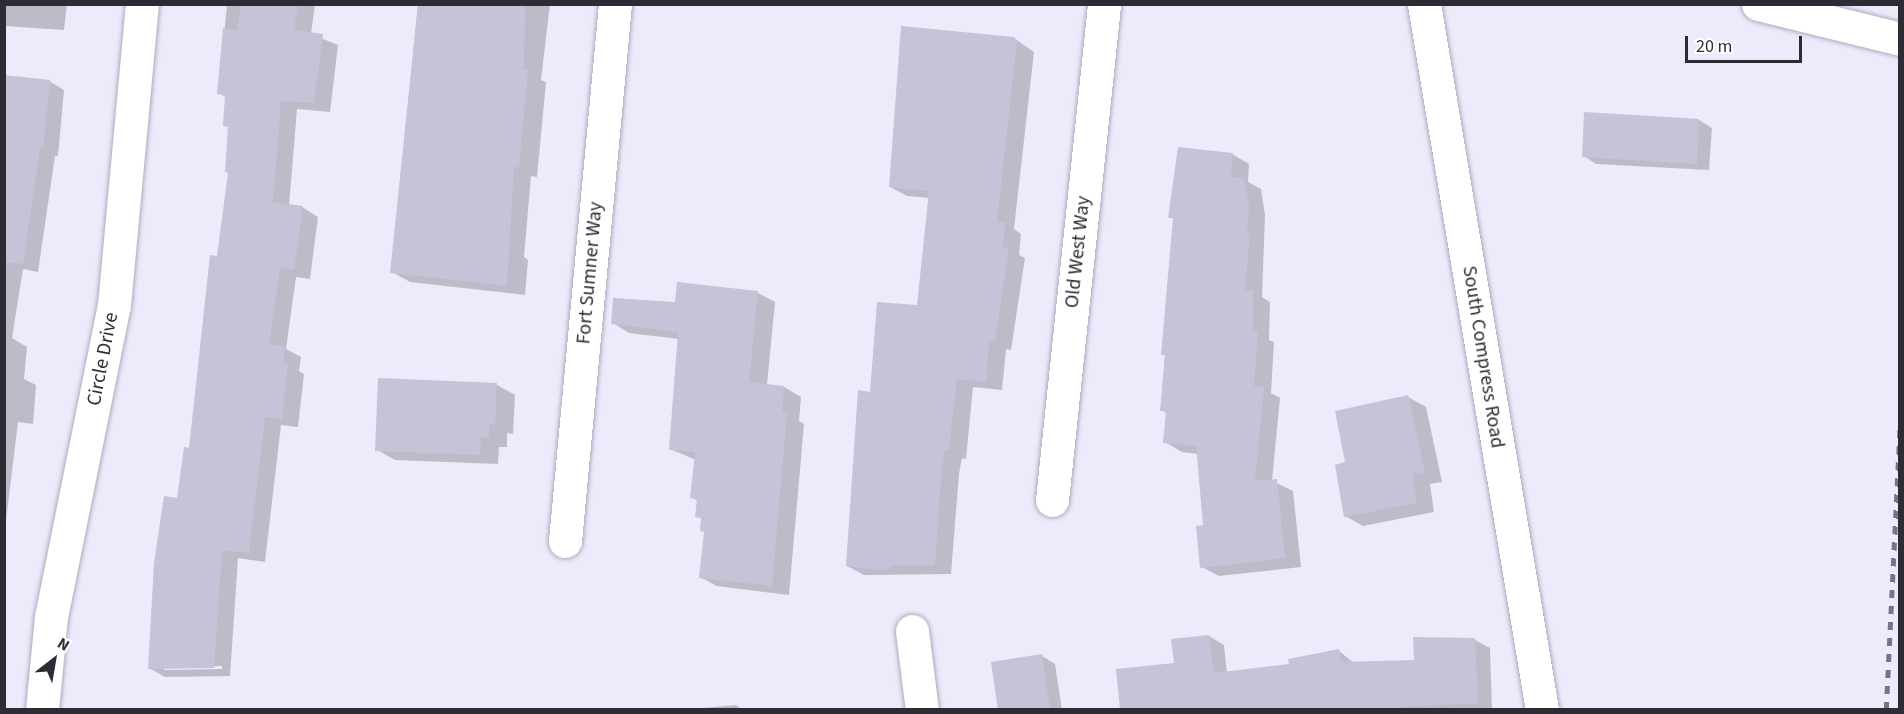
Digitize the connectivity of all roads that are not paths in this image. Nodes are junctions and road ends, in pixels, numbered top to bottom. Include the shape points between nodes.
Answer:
1 (142, 4) edge
2 (615, 4) edge
3 (1104, 4) edge
4 (1424, 4) edge
5 (1758, 4) edge
6 (1899, 39) edge
7 (1052, 500) dead end
8 (566, 541) dead end
9 (912, 631) dead end
10 (42, 710) edge
11 (922, 710) edge
12 (1542, 710) edge

1 - 10 street, Circle Drive via 114,305 51,617
2 - 8 street, Fort Sumner Way
3 - 7 street, Old West Way
4 - 12 street, South Compress Road
5 - 6 street
9 - 11 street

